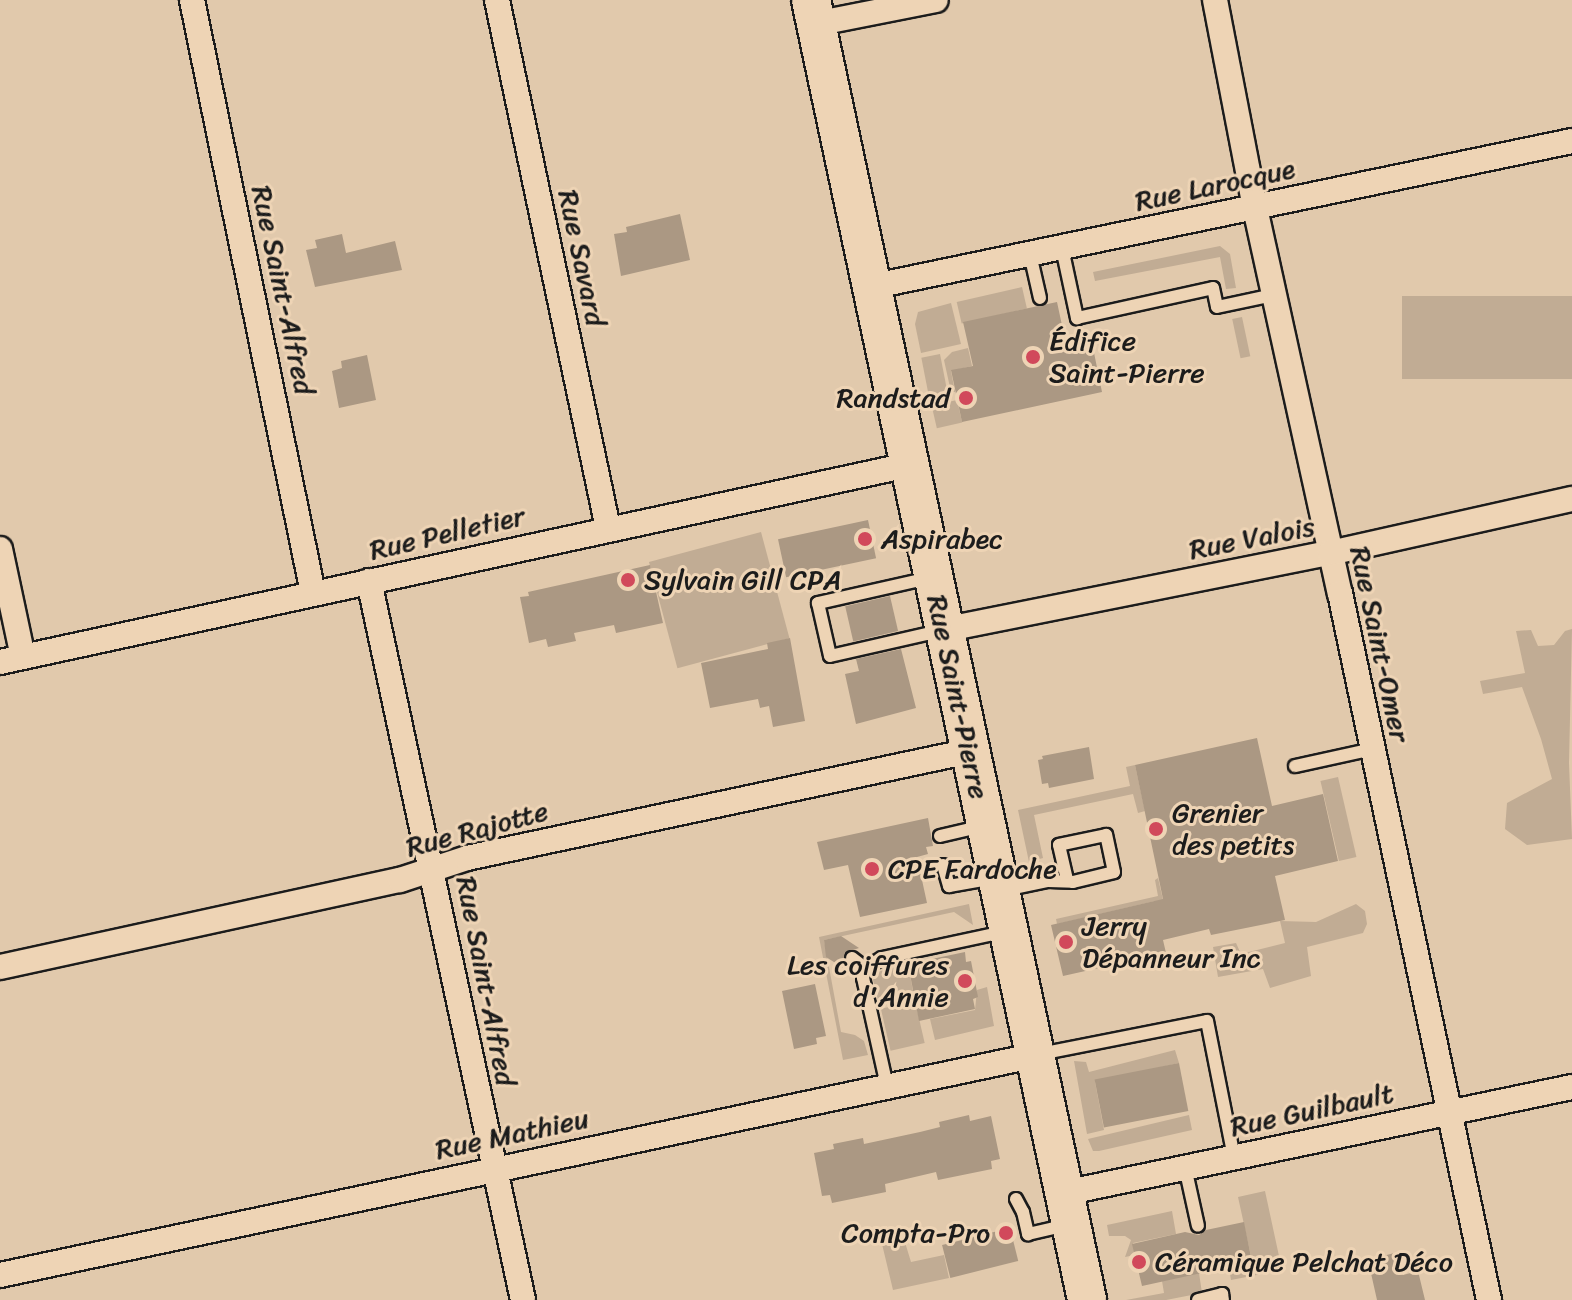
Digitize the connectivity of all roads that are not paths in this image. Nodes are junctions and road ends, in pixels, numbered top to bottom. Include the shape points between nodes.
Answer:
1 (192, 0) edge
2 (497, 0) edge
3 (936, 0) edge
4 (1215, 0) edge
5 (813, 12) edge
6 (1572, 141) edge
7 (1255, 208) junction
8 (1062, 248) junction
9 (1030, 254) junction
10 (870, 287) junction
11 (1273, 295) junction
12 (1040, 298) dead end
13 (908, 465) junction
14 (1572, 499) edge
15 (608, 528) junction
16 (0, 549) edge
17 (1330, 553) junction
18 (932, 577) junction
19 (369, 581) junction
20 (313, 593) junction
21 (943, 630) junction
22 (11, 660) edge
23 (1373, 749) junction
24 (970, 751) junction
25 (1295, 766) dead end
26 (986, 825) junction
27 (940, 836) dead end
28 (943, 865) dead end
29 (433, 869) junction
30 (1067, 881) junction
31 (999, 884) junction
32 (1010, 931) junction
33 (852, 958) dead end
34 (0, 967) edge
35 (865, 968) junction
36 (1037, 1055) junction
37 (887, 1086) junction
38 (1572, 1087) edge
39 (1449, 1112) junction
40 (1234, 1157) junction
41 (1185, 1167) junction
42 (494, 1168) junction
43 (1016, 1199) dead end
44 (1067, 1208) junction
45 (1198, 1226) dead end
46 (0, 1275) edge
47 (523, 1300) edge
48 (1087, 1300) edge
49 (1198, 1300) edge
50 (1223, 1300) edge
51 (1489, 1300) edge

1 - 20 street, Rue Saint-Alfred
2 - 15 street, Rue Savard
3 - 5 street
4 - 7 street, Rue Saint-Omer
5 - 10 main road, Rue Saint-Pierre
6 - 7 street, Rue Larocque
7 - 8 street, Rue Larocque
7 - 11 street, Rue Saint-Omer
8 - 9 street, Rue Larocque
8 - 11 lane via 1077,318 1213,288 1217,307
9 - 10 street, Rue Larocque
9 - 12 lane
10 - 13 main road, Rue Saint-Pierre
11 - 17 street, Rue Saint-Omer
13 - 15 street, Rue Pelletier
13 - 18 main road, Rue Saint-Pierre
14 - 17 street, Rue Valois
15 - 19 street, Rue Pelletier
16 - 22 street
17 - 21 street, Rue Valois
17 - 23 street, Rue Saint-Omer
18 - 21 main road, Rue Saint-Pierre
18 - 21 lane via 818,603 830,656
19 - 20 street, Rue Pelletier
19 - 29 street, Rue Saint-Alfred
20 - 22 street, Rue Pelletier
21 - 24 main road, Rue Saint-Pierre
23 - 25 lane
23 - 39 street, Rue Saint-Omer
24 - 26 main road, Rue Saint-Pierre
24 - 29 street, Rue Rajotte
26 - 27 lane
26 - 31 main road, Rue Saint-Pierre
28 - 31 lane via 949,886
29 - 34 street, Rue Rajotte
29 - 42 street, Rue Saint-Alfred
30 - 30 lane via 1114,872 1106,835 1059,845
30 - 31 lane
31 - 32 main road, Rue Saint-Pierre
32 - 35 lane via 882,958
32 - 36 main road, Rue Saint-Pierre
33 - 35 lane
35 - 37 lane
36 - 37 street, Rue Mathieu
36 - 40 lane via 1207,1021
36 - 44 main road, Rue Saint-Pierre
37 - 42 street, Rue Mathieu
38 - 39 street, Rue Guilbault
39 - 40 street, Rue Guilbault
39 - 51 street, Rue Saint-Omer
40 - 41 street, Rue Guilbault
41 - 44 street, Rue Guilbault
41 - 45 lane
42 - 46 street, Rue Mathieu
42 - 47 street, Rue Saint-Alfred
43 - 44 lane via 1028,1234
44 - 48 main road, Rue Saint-Pierre
49 - 50 lane via 1222,1294

